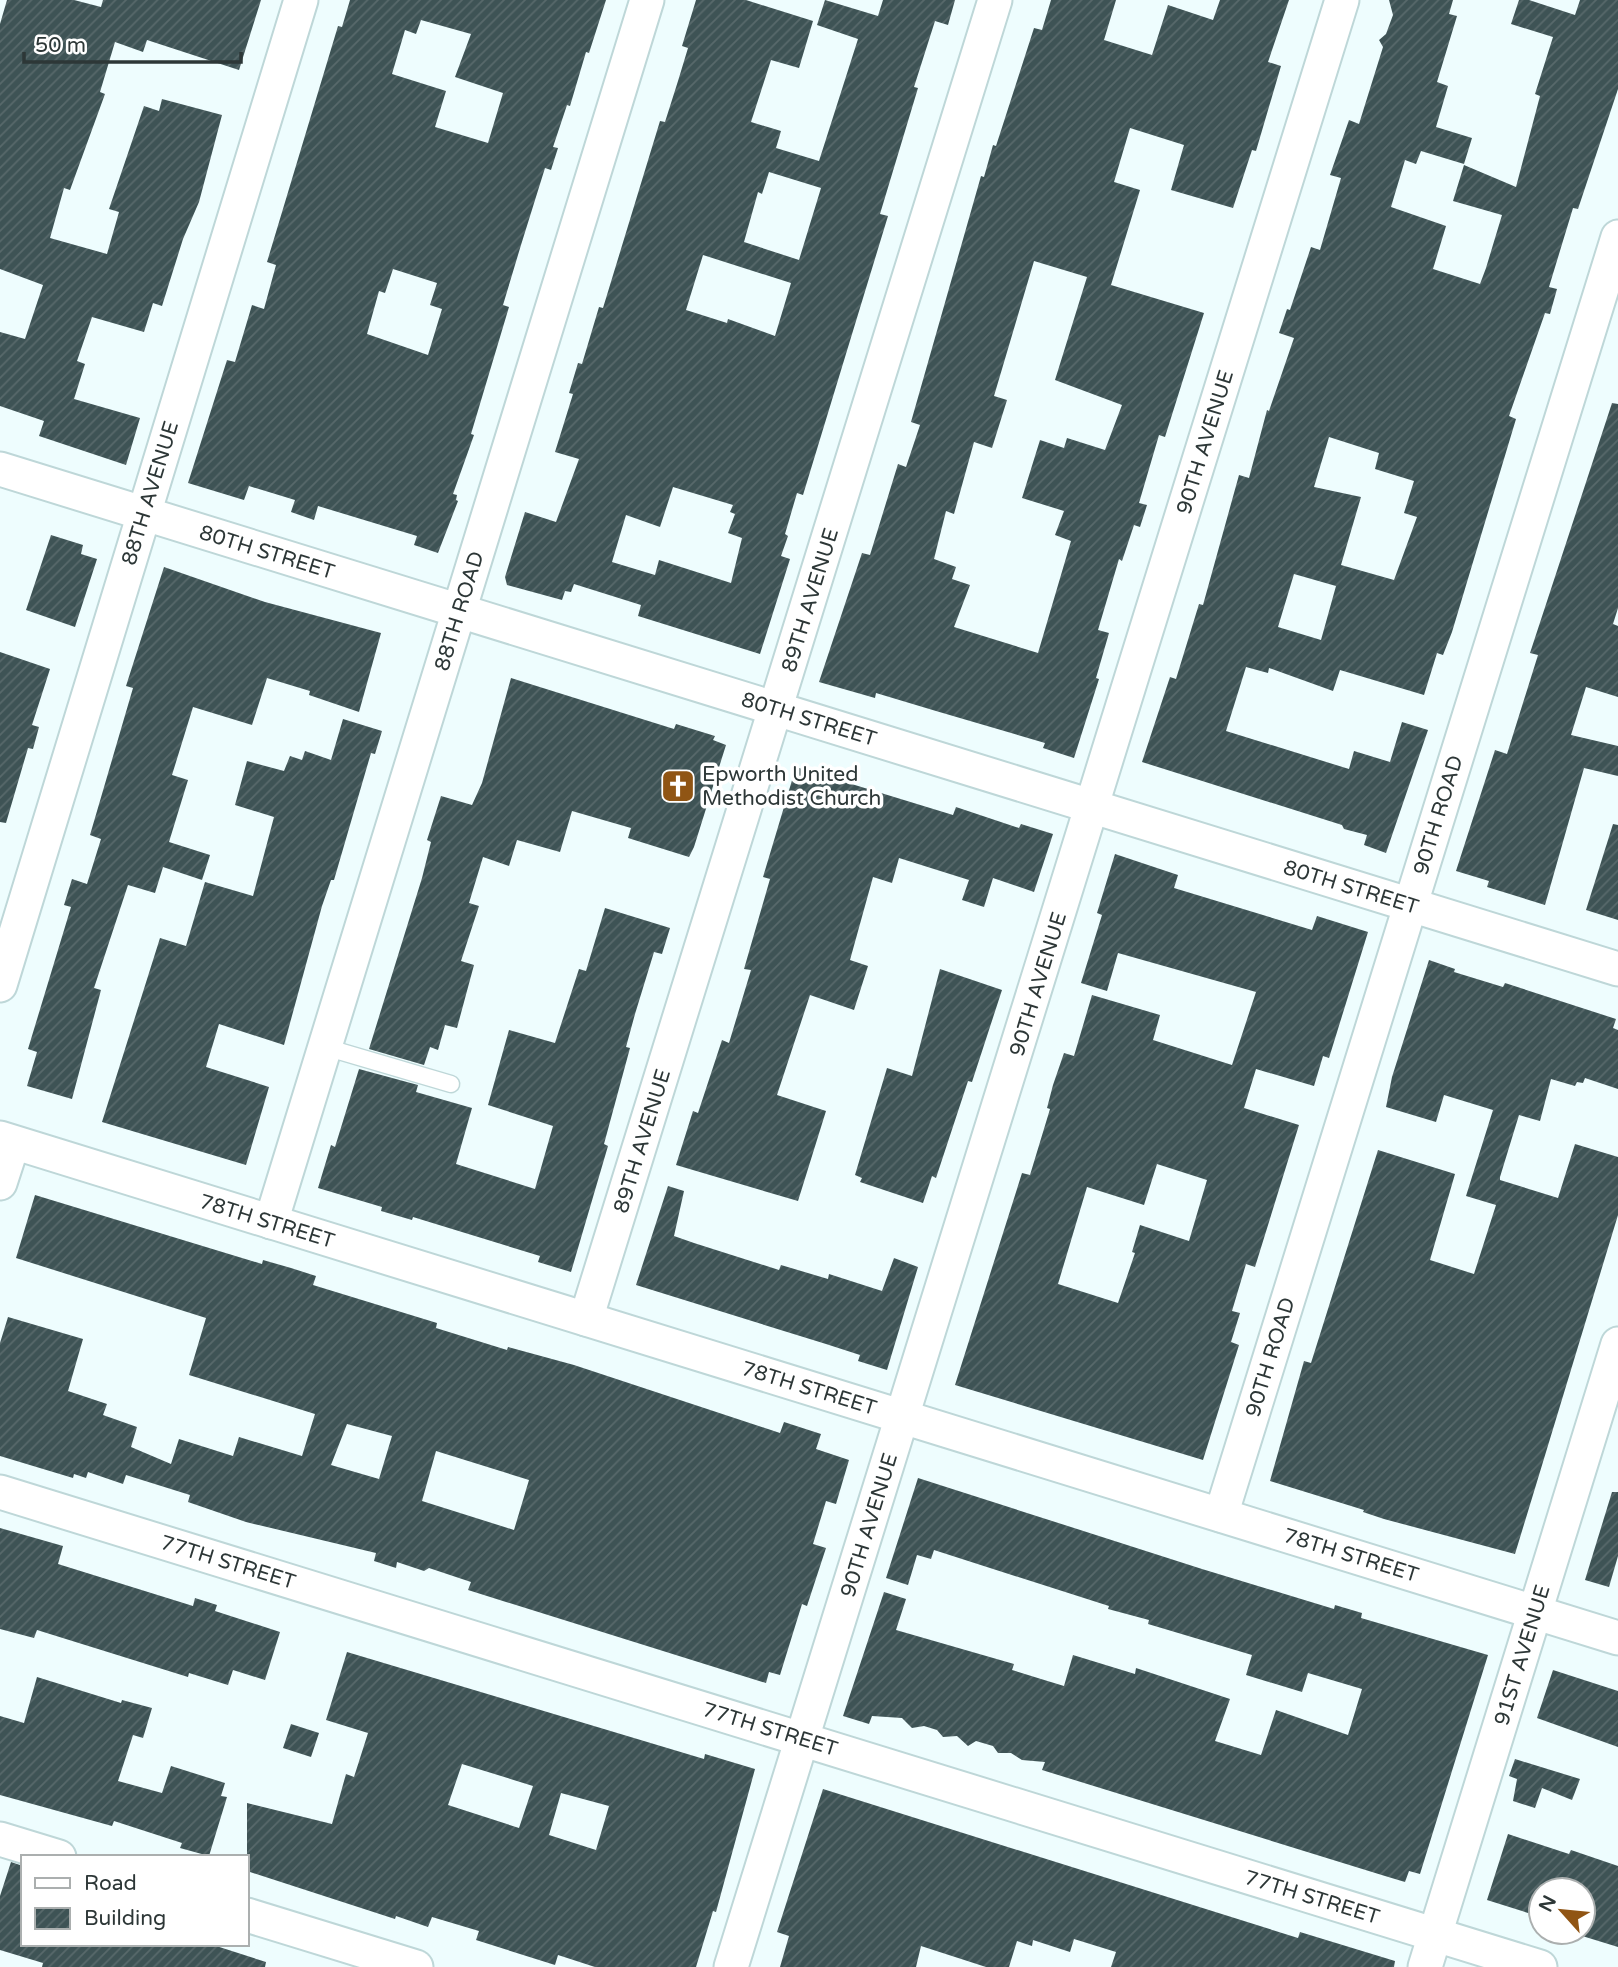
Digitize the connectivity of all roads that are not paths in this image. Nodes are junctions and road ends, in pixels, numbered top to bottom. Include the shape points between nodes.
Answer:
1 (301, 0) edge
2 (647, 0) edge
3 (995, 0) edge
4 (1342, 0) edge
5 (1618, 237) edge
6 (0, 469) edge
7 (144, 514) junction
8 (459, 611) junction
9 (776, 709) junction
10 (1093, 806) junction
11 (1410, 905) junction
12 (1618, 969) edge
13 (0, 985) edge
14 (325, 1047) junction
15 (451, 1084) dead end
16 (7, 1140) edge
17 (0, 1183) edge
18 (271, 1222) junction
19 (586, 1319) junction
20 (1618, 1344) edge
21 (903, 1417) junction
22 (0, 1492) edge
23 (1221, 1515) junction
24 (1535, 1612) junction
25 (1618, 1638) edge
26 (802, 1739) junction
27 (0, 1839) edge
28 (52, 1855) edge
29 (248, 1915) edge
30 (1435, 1935) junction
31 (416, 1967) edge
32 (731, 1967) edge
33 (1425, 1967) edge
34 (1540, 1967) edge

1 - 7 street, 88TH AVENUE
2 - 8 street, 88TH ROAD
3 - 9 street, 89TH AVENUE
4 - 10 street, 90TH AVENUE
5 - 11 street, 90TH ROAD
6 - 7 street, 80TH STREET
7 - 8 street, 80TH STREET
7 - 13 street, 88TH AVENUE
8 - 9 street, 80TH STREET
8 - 14 street, 88TH ROAD
9 - 10 street, 80TH STREET
9 - 19 street, 89TH AVENUE
10 - 11 street, 80TH STREET
10 - 21 street, 90TH AVENUE
11 - 12 street, 80TH STREET
11 - 23 street, 90TH ROAD
14 - 15 lane
14 - 18 street, 88TH ROAD
16 - 17 street
16 - 18 street, 78TH STREET
18 - 19 street, 78TH STREET
19 - 21 street, 78TH STREET
20 - 24 street, 91ST AVENUE
21 - 23 street, 78TH STREET
21 - 26 street, 90TH AVENUE
22 - 26 street, 77TH STREET
23 - 24 street, 78TH STREET
24 - 25 street, 78TH STREET
24 - 30 street, 91ST AVENUE
26 - 30 street, 77TH STREET
26 - 32 street, 90TH AVENUE
27 - 28 street
29 - 31 street
30 - 33 street, 91ST AVENUE
30 - 34 street, 77TH STREET

